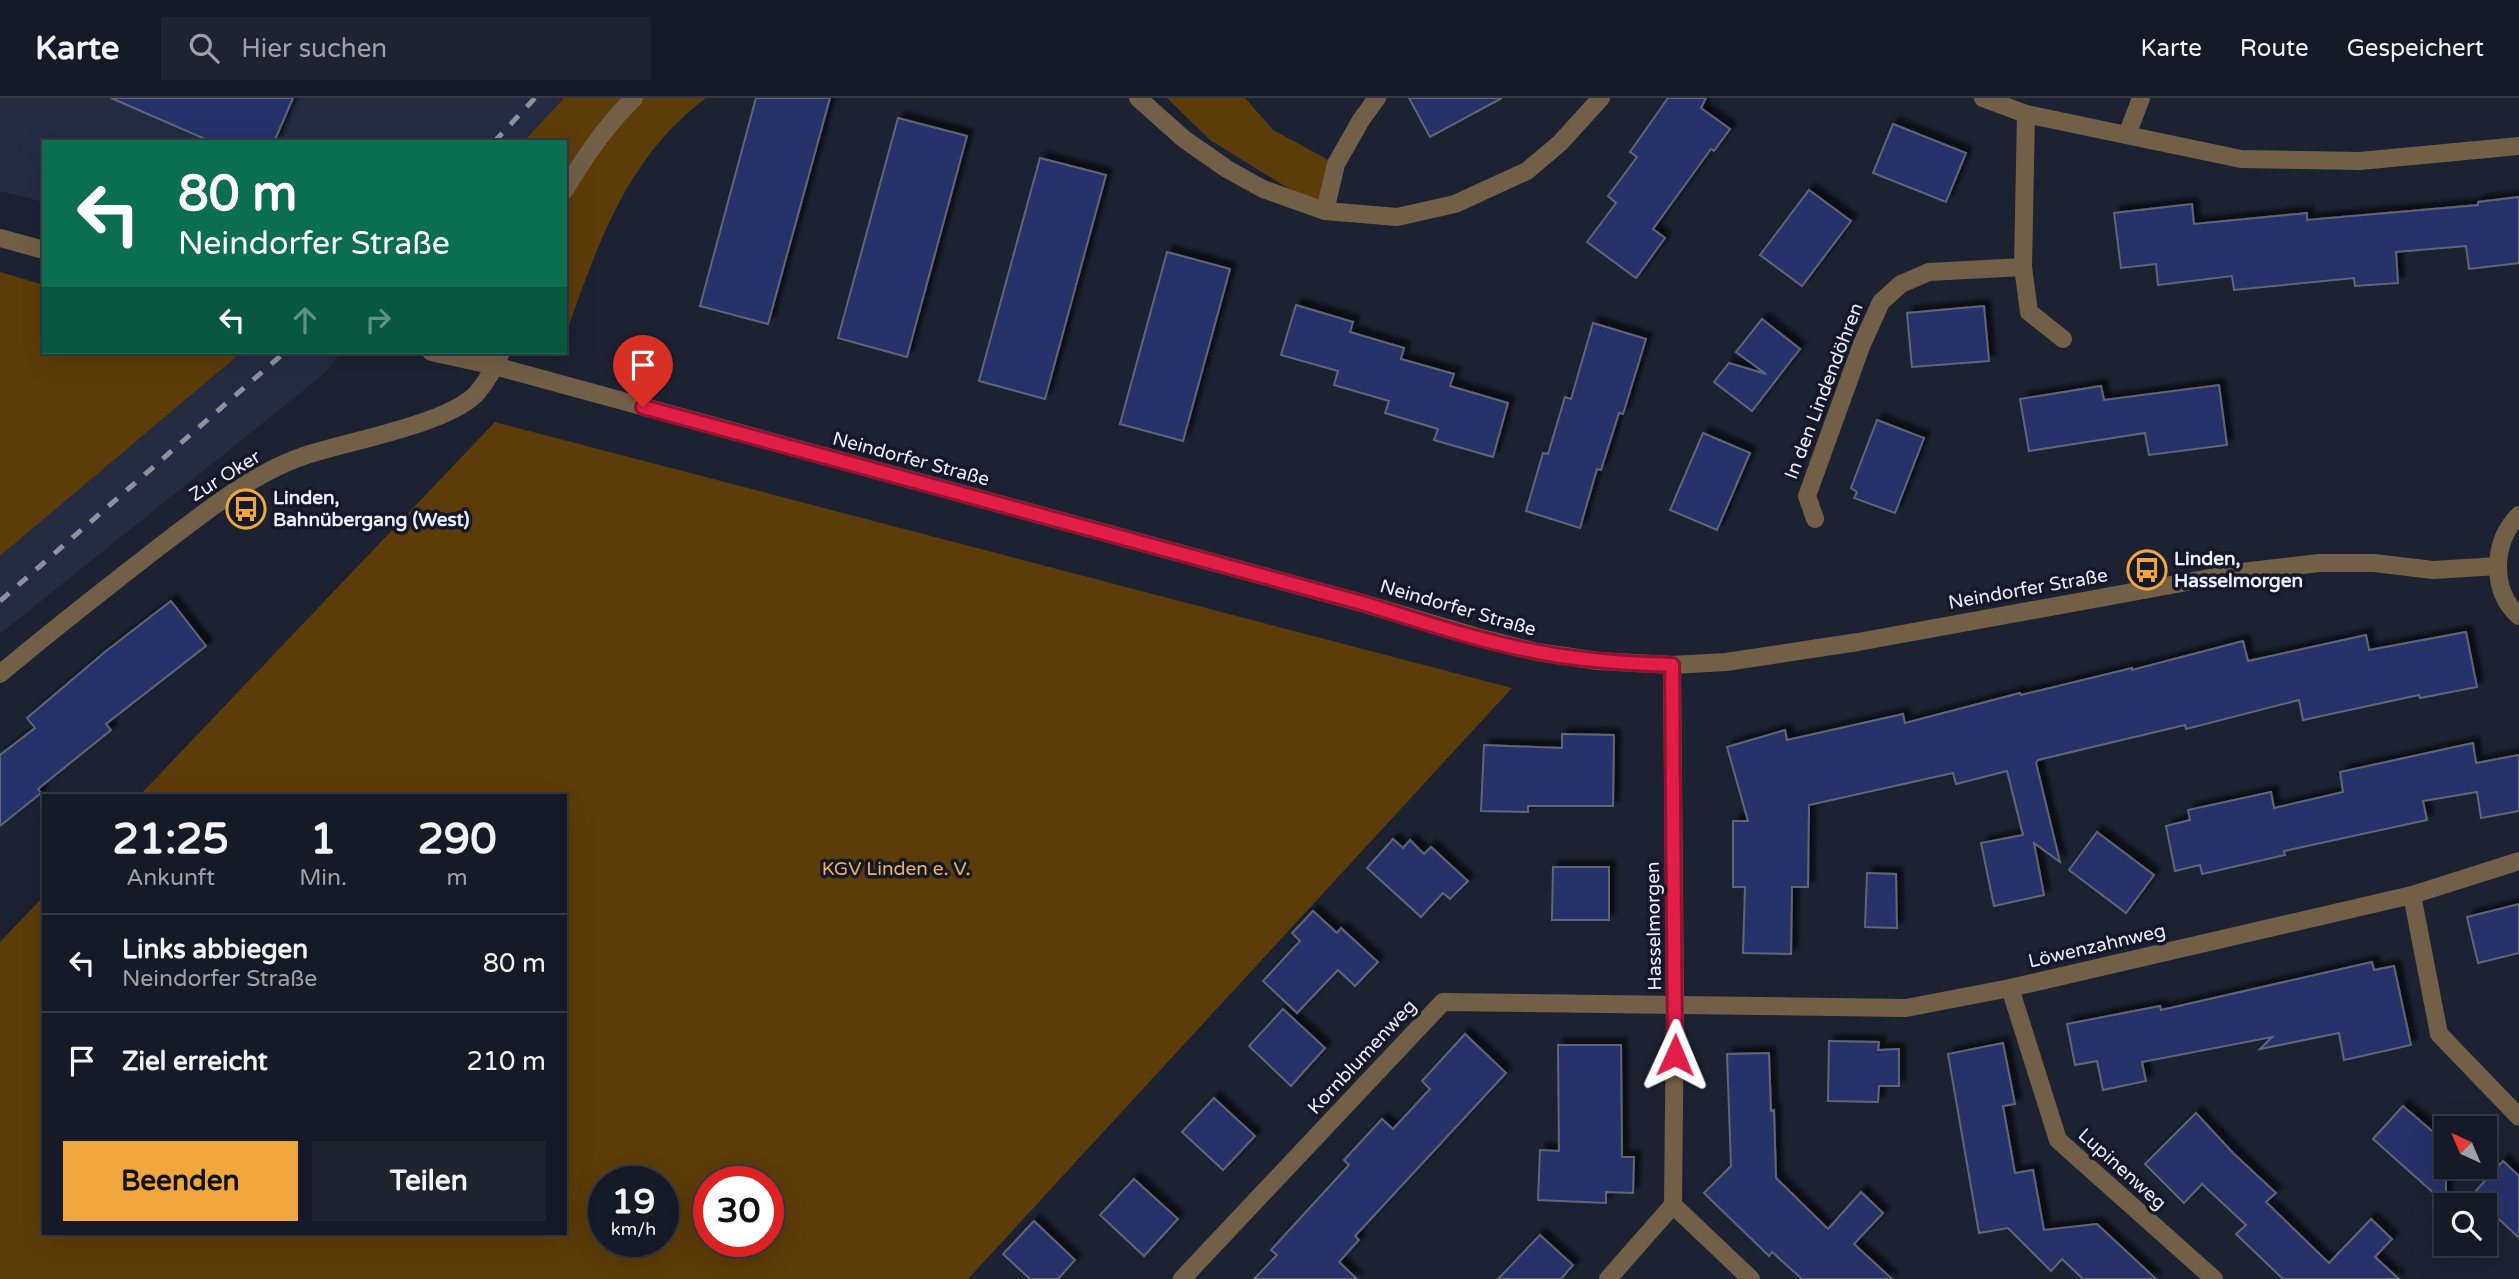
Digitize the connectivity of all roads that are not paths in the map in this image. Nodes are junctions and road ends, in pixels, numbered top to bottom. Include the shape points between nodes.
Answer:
1 (634, 98) edge
2 (1138, 98) edge
3 (1377, 98) edge
4 (1601, 98) edge
5 (1983, 98) edge
6 (2141, 98) edge
7 (2026, 114) junction
8 (2127, 135) junction
9 (2519, 146) edge
10 (567, 187) edge
11 (1325, 211) junction
12 (0, 238) edge
13 (42, 249) edge
14 (2023, 267) junction
15 (2063, 339) dead end
16 (450, 354) edge
17 (498, 359) edge
18 (2519, 515) edge
19 (1815, 519) dead end
20 (2497, 566) junction
21 (2519, 616) edge
22 (1672, 665) junction
23 (0, 674) edge
24 (2519, 861) edge
25 (2412, 895) junction
26 (2010, 988) junction
27 (1675, 1004) junction
28 (2519, 1117) edge
29 (1673, 1205) junction
30 (1182, 1279) edge
31 (1608, 1279) edge
32 (1751, 1279) edge
33 (2214, 1279) edge

1 - 10 street via 613,118
2 - 11 street via 1227,169 1263,189
3 - 11 street via 1336,164
4 - 11 street via 1527,172 1455,204 1397,217
5 - 7 street
6 - 8 street
7 - 8 street
7 - 14 street
8 - 9 street via 2242,159 2360,161
12 - 13 street
14 - 15 street via 2029,312
14 - 19 street, In den Lindendöhren via 1929,272 1901,284 1881,302 1807,496
16 - 17 street, Neindorfer Straße
17 - 22 street, Neindorfer Straße via 1477,638 1586,660
17 - 23 street, Zur Oker via 475,395 446,413 296,459 248,484 66,618
18 - 20 street via 2501,542
20 - 21 street via 2502,591
20 - 22 street, Neindorfer Straße via 2433,569 2319,563 2242,572 1834,646
22 - 27 street, Hasselmorgen
24 - 25 street, Löwenzahnweg
25 - 26 street, Löwenzahnweg
25 - 28 street via 2439,1034
26 - 27 street, Löwenzahnweg via 1906,1008
26 - 33 street, Lupinenweg via 2057,1140
27 - 29 street, Hasselmorgen
27 - 30 street, Kornblumenweg via 1443,1002
29 - 31 street
29 - 32 street

